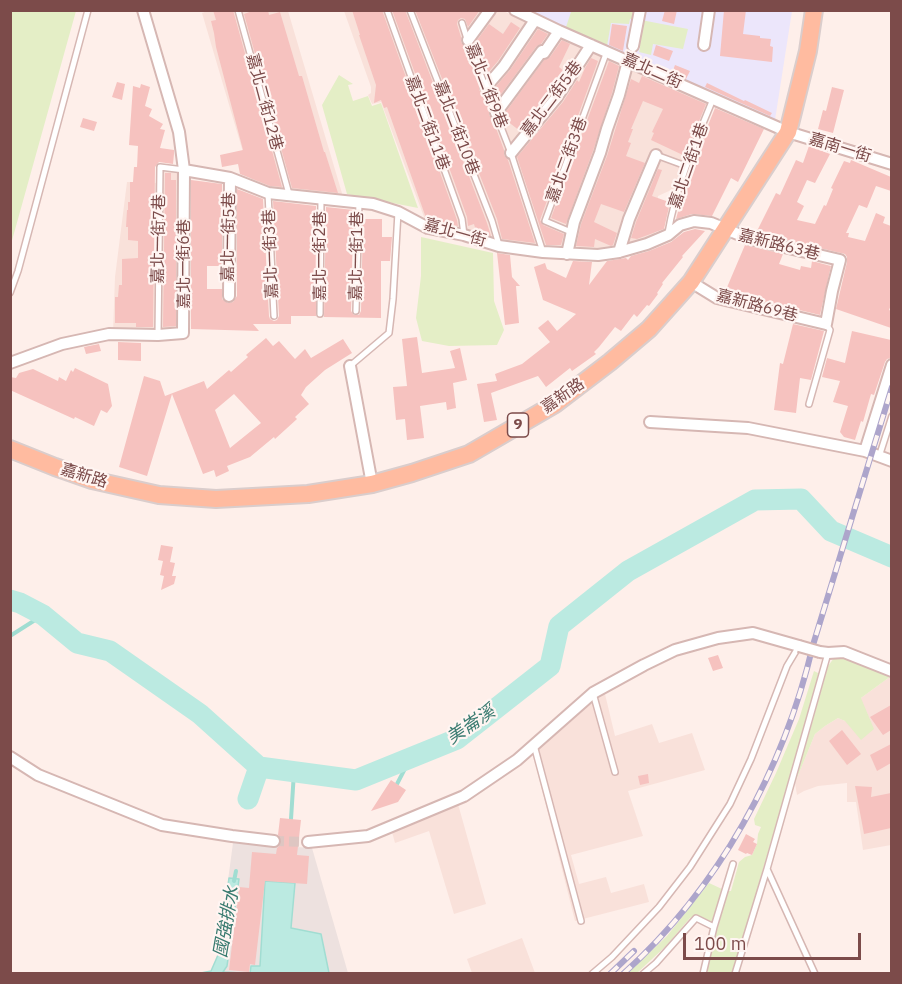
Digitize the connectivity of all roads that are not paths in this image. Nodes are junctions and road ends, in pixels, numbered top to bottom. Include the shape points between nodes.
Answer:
1 (88, 10) edge
2 (143, 10) edge
3 (238, 10) edge
4 (387, 10) edge
5 (410, 10) edge
6 (490, 10) edge
7 (515, 10) edge
8 (640, 10) edge
9 (709, 10) edge
10 (814, 10) edge
11 (535, 20) junction
12 (462, 22) dead end
13 (559, 31) junction
14 (468, 40) junction
15 (591, 45) junction
16 (704, 45) dead end
17 (633, 46) dead end
18 (607, 51) junction
19 (628, 61) junction
20 (486, 87) junction
21 (714, 99) junction
22 (496, 113) junction
23 (788, 132) junction
24 (511, 153) junction
25 (656, 155) joint
26 (891, 164) edge
27 (686, 166) junction
28 (184, 170) junction
29 (230, 178) junction
30 (268, 193) junction
31 (289, 194) junction
32 (321, 198) junction
33 (359, 202) junction
34 (398, 212) junction
35 (725, 230) junction
36 (464, 235) junction
37 (668, 235) junction
38 (499, 246) junction
39 (543, 252) junction
40 (619, 252) junction
41 (567, 254) junction
42 (691, 282) junction
43 (10, 293) edge
44 (228, 296) dead end
45 (356, 311) dead end
46 (320, 314) dead end
47 (274, 316) dead end
48 (826, 324) junction
49 (158, 335) junction
50 (10, 363) edge
51 (891, 365) edge
52 (350, 366) joint
53 (809, 404) dead end
54 (891, 416) edge
55 (650, 422) dead end
56 (11, 450) edge
57 (864, 451) junction
58 (879, 457) junction
59 (891, 461) edge
60 (372, 484) junction
61 (799, 646) junction
62 (824, 652) junction
63 (891, 671) edge
64 (593, 693) junction
65 (534, 745) junction
66 (10, 757) edge
67 (615, 772) dead end
68 (273, 841) tunnel mouth
69 (308, 842) tunnel mouth
70 (733, 864) dead end
71 (767, 869) junction
72 (581, 921) dead end
73 (714, 927) junction
74 (592, 974) edge
75 (643, 974) edge
76 (703, 974) edge
77 (735, 974) edge
78 (815, 974) edge

1 - 43 lane
2 - 28 street via 179,132
3 - 31 lane, 嘉北二街12巷
4 - 36 lane, 嘉北二街11巷 via 462,219
5 - 38 lane, 嘉北二街10巷
6 - 14 street
7 - 11 street, 嘉北二街
8 - 17 street
9 - 16 street
10 - 23 main road, 嘉新路 / 9
11 - 13 street, 嘉北二街
11 - 20 street
12 - 14 lane, 嘉北二街9巷
13 - 15 street, 嘉北二街
13 - 22 street
14 - 20 lane, 嘉北二街9巷
15 - 18 street, 嘉北二街
15 - 24 street, 嘉北二街5巷 via 557,97
18 - 19 street, 嘉北二街
18 - 41 lane, 嘉北二街3巷 via 545,220 572,231
19 - 21 street, 嘉北二街
19 - 41 street
20 - 22 lane, 嘉北二街9巷
21 - 23 street, 嘉北二街
21 - 27 lane, 嘉北二街1巷
22 - 24 lane, 嘉北二街9巷
23 - 26 street, 嘉南一街
23 - 35 main road, 嘉新路 / 9
24 - 39 lane, 嘉北二街9巷
25 - 27 lane
25 - 40 street
27 - 37 lane, 嘉北二街1巷
28 - 29 street, 嘉北一街
28 - 49 street, 嘉北一街6巷 via 183,333
28 - 49 lane, 嘉北一街7巷 via 160,167
29 - 30 street, 嘉北一街
29 - 44 street, 嘉北一街5巷
30 - 31 street, 嘉北一街
30 - 47 lane, 嘉北一街3巷
31 - 32 street, 嘉北一街
32 - 33 street, 嘉北一街
32 - 46 lane, 嘉北一街2巷
33 - 34 street, 嘉北一街
33 - 45 lane, 嘉北一街1巷
34 - 36 street, 嘉北一街 via 428,228
34 - 52 lane via 389,333
35 - 37 street, 嘉北一街 via 694,221 680,225
35 - 42 main road, 嘉新路 / 9
35 - 48 street, 嘉新路63巷 via 840,260
36 - 38 street, 嘉北一街
37 - 40 street, 嘉北一街
38 - 39 street, 嘉北一街
39 - 41 street, 嘉北一街
40 - 41 street, 嘉北一街
42 - 48 street, 嘉新路69巷 via 717,297
42 - 60 main road, 嘉新路 / 9 via 650,329 555,404 469,454
48 - 53 lane via 830,330
49 - 50 street via 109,334 62,344
51 - 57 street
52 - 60 street
54 - 58 lane
55 - 57 street via 748,428
56 - 60 main road, 嘉新路 / 9 via 92,480 159,495 216,499 308,494
57 - 58 street
58 - 59 street
61 - 62 street, bridge
61 - 64 street via 753,633 718,638 675,650
61 - 74 lane via 787,666 734,795 690,867 659,907
62 - 63 street via 844,652
62 - 71 lane
64 - 65 street
64 - 67 lane
65 - 69 street via 464,796 368,836
65 - 72 lane
66 - 68 street via 38,775 162,825
70 - 73 lane
71 - 77 lane
71 - 78 lane
73 - 75 lane via 696,918
73 - 76 lane

